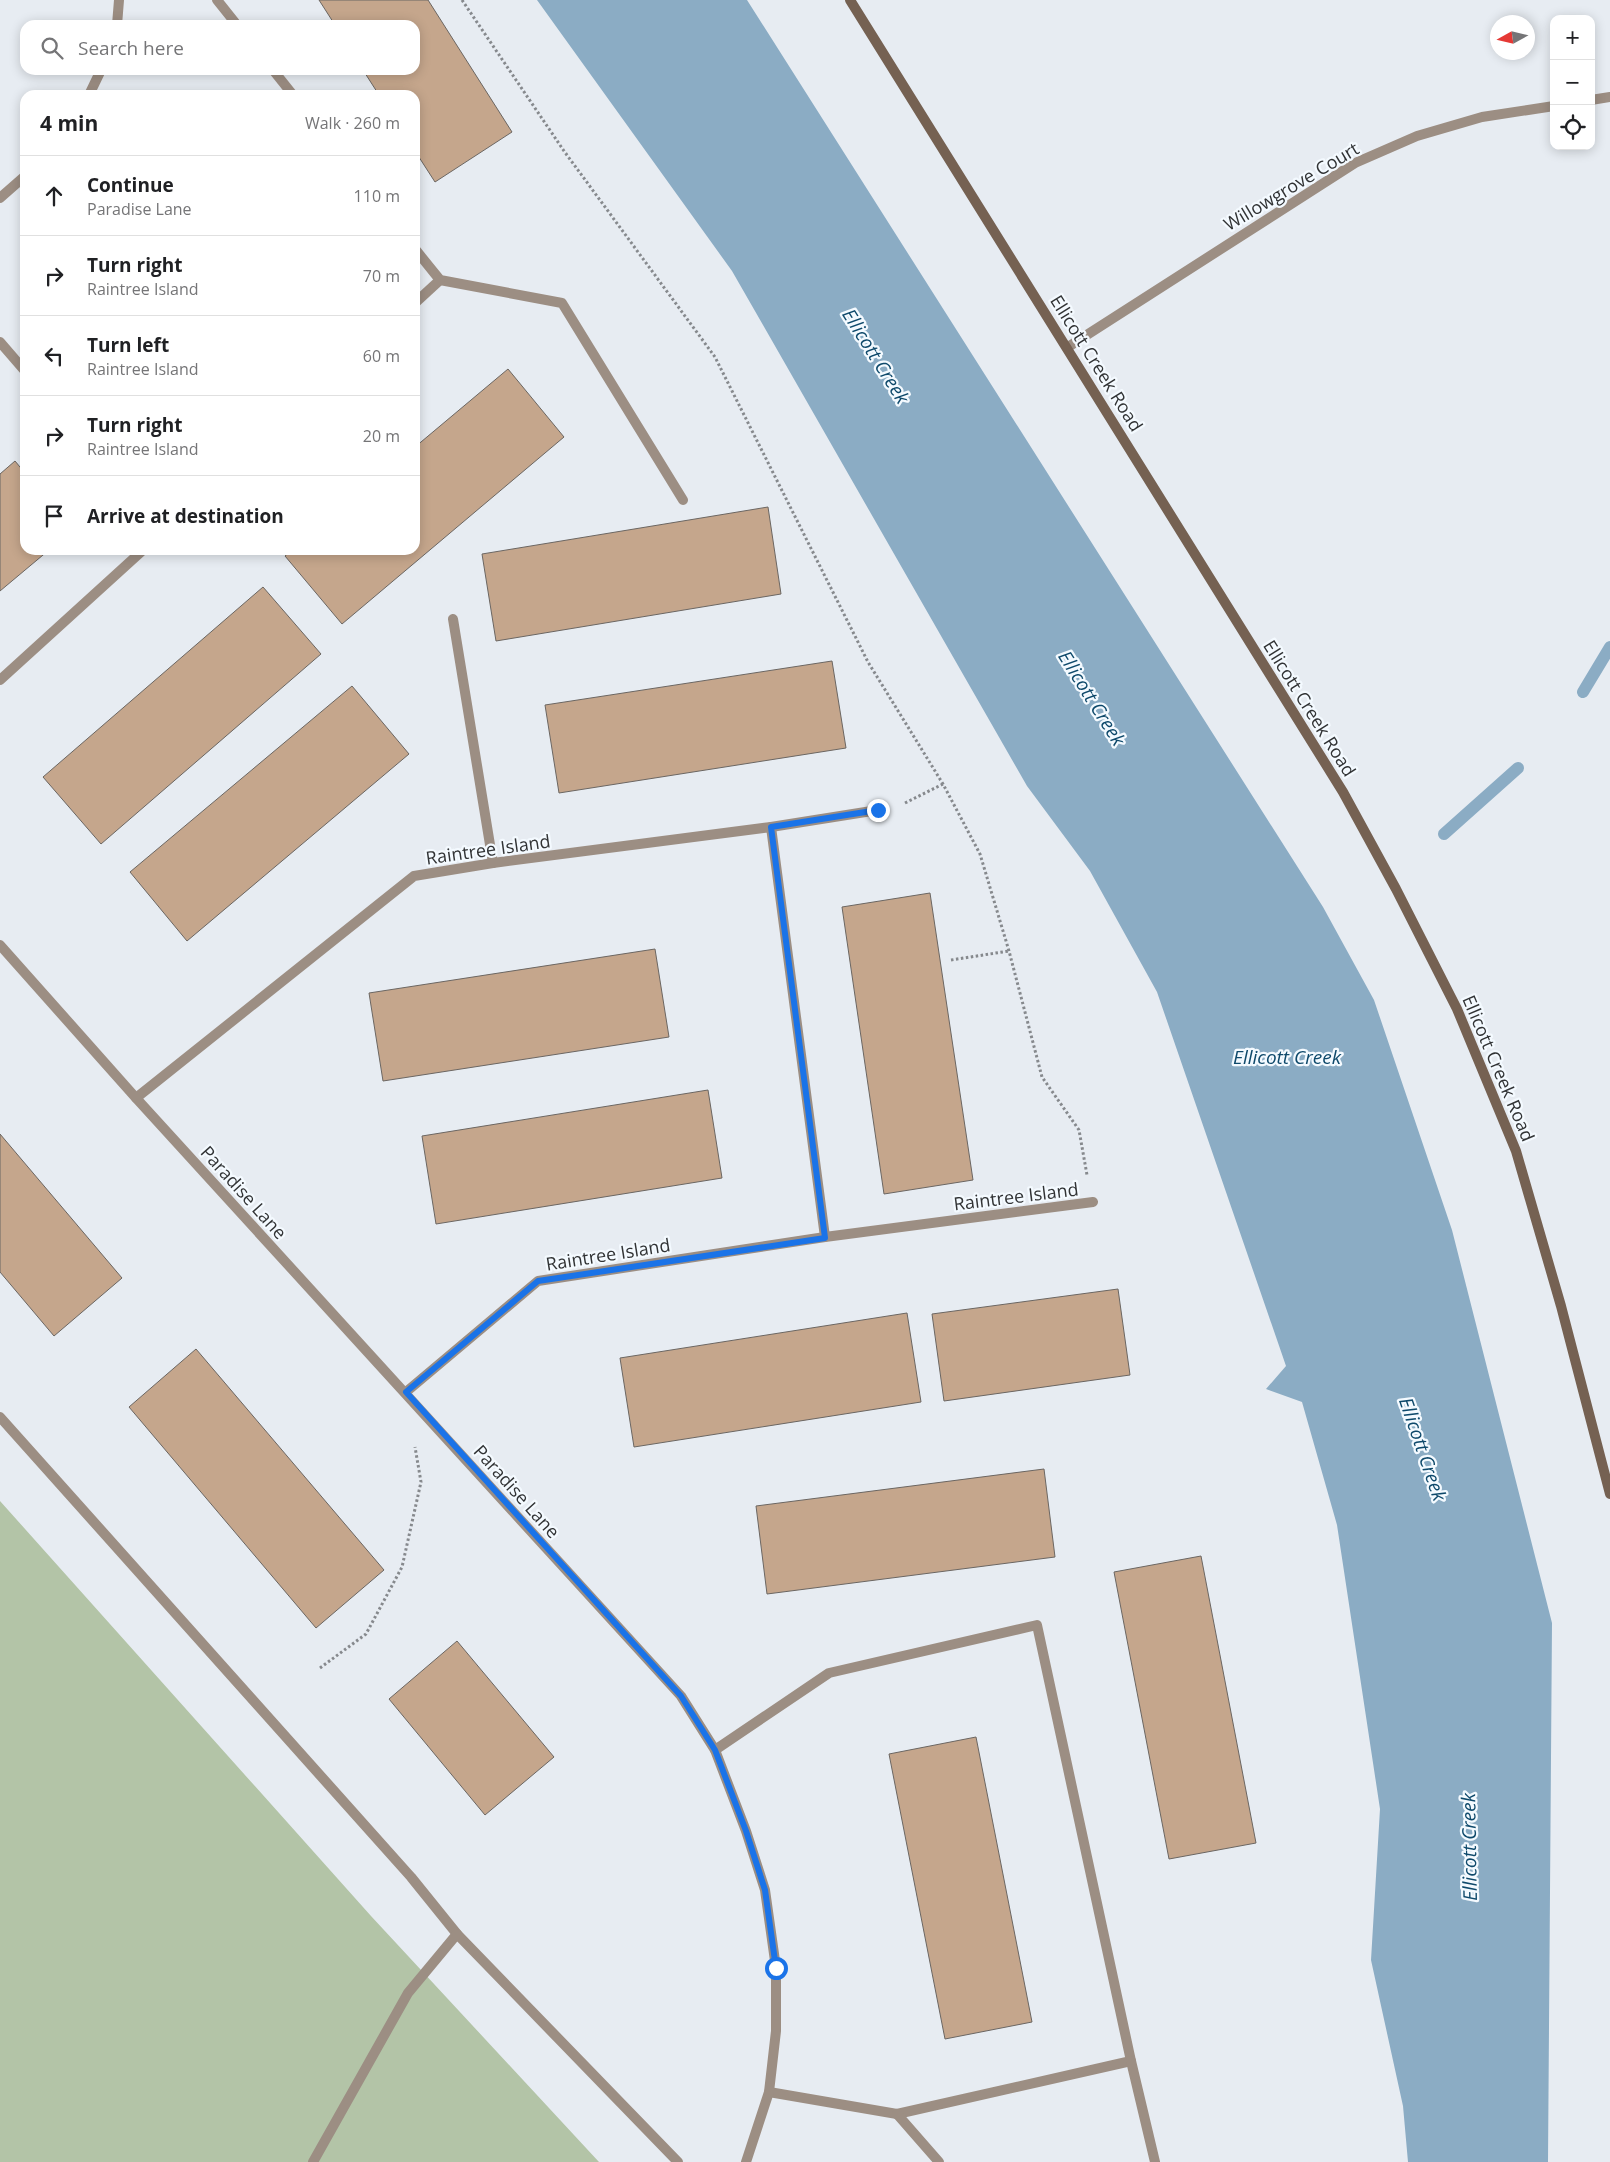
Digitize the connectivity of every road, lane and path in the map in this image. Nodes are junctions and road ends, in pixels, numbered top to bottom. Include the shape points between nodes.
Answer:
1 (119, 0) edge
2 (217, 0) edge
3 (462, 0) edge
4 (850, 0) edge
5 (118, 20) edge
6 (233, 20) edge
7 (99, 75) edge
8 (277, 75) edge
9 (91, 90) edge
10 (289, 90) edge
11 (1610, 97) edge
12 (1595, 99) edge
13 (1550, 107) edge
14 (20, 180) edge
15 (0, 198) edge
16 (420, 255) edge
17 (440, 280) junction
18 (420, 298) edge
19 (0, 342) edge
20 (1068, 347) junction
21 (20, 365) edge
22 (683, 500) dead end
23 (138, 555) edge
24 (453, 619) dead end
25 (0, 680) edge
26 (943, 784) junction
27 (900, 806) dead end
28 (878, 810) dead end
29 (771, 827) junction
30 (493, 863) junction
31 (0, 945) edge
32 (1009, 951) junction
33 (951, 960) dead end
34 (136, 1098) junction
35 (1093, 1202) joint
36 (825, 1238) junction
37 (406, 1392) junction
38 (0, 1417) edge
39 (415, 1446) dead end
40 (1610, 1494) edge
41 (320, 1668) dead end
42 (715, 1750) junction
43 (457, 1934) junction
44 (1131, 2060) junction
45 (769, 2092) junction
46 (897, 2114) junction
47 (314, 2162) edge
48 (678, 2162) edge
49 (746, 2162) edge
50 (938, 2162) edge
51 (1155, 2162) edge

1 - 5 street
2 - 6 street
3 - 26 path via 564,150 715,357 868,662
4 - 20 street, Ellicott Creek Road
7 - 9 street
8 - 10 street
11 - 12 street
13 - 20 street, Willowgrove Court via 1473,120 1417,136 1355,163
14 - 15 street
16 - 17 street
17 - 18 street
17 - 22 street via 562,304
19 - 21 street
20 - 40 street, Ellicott Creek Road via 1343,792 1457,1009 1516,1151
23 - 25 street
24 - 30 street
26 - 27 path
26 - 32 path via 980,854
28 - 29 street, Raintree Island
29 - 30 street, Raintree Island
29 - 36 street
30 - 34 street, Raintree Island via 414,876
31 - 34 street, Paradise Lane
32 - 33 path
32 - 35 path via 1042,1077 1079,1130
34 - 37 street, Paradise Lane
35 - 36 street, Raintree Island
36 - 37 street, Raintree Island via 538,1281
37 - 42 street, Paradise Lane via 681,1696
38 - 43 street via 411,1876
39 - 41 path via 421,1482 402,1567 366,1634
42 - 44 street via 829,1673 1037,1625
42 - 45 street, Paradise Lane via 765,1890 776,1968 776,2031
43 - 47 street via 408,1993
43 - 48 street
44 - 46 street
44 - 51 street
45 - 46 street
45 - 49 street, Paradise Lane
46 - 50 street

